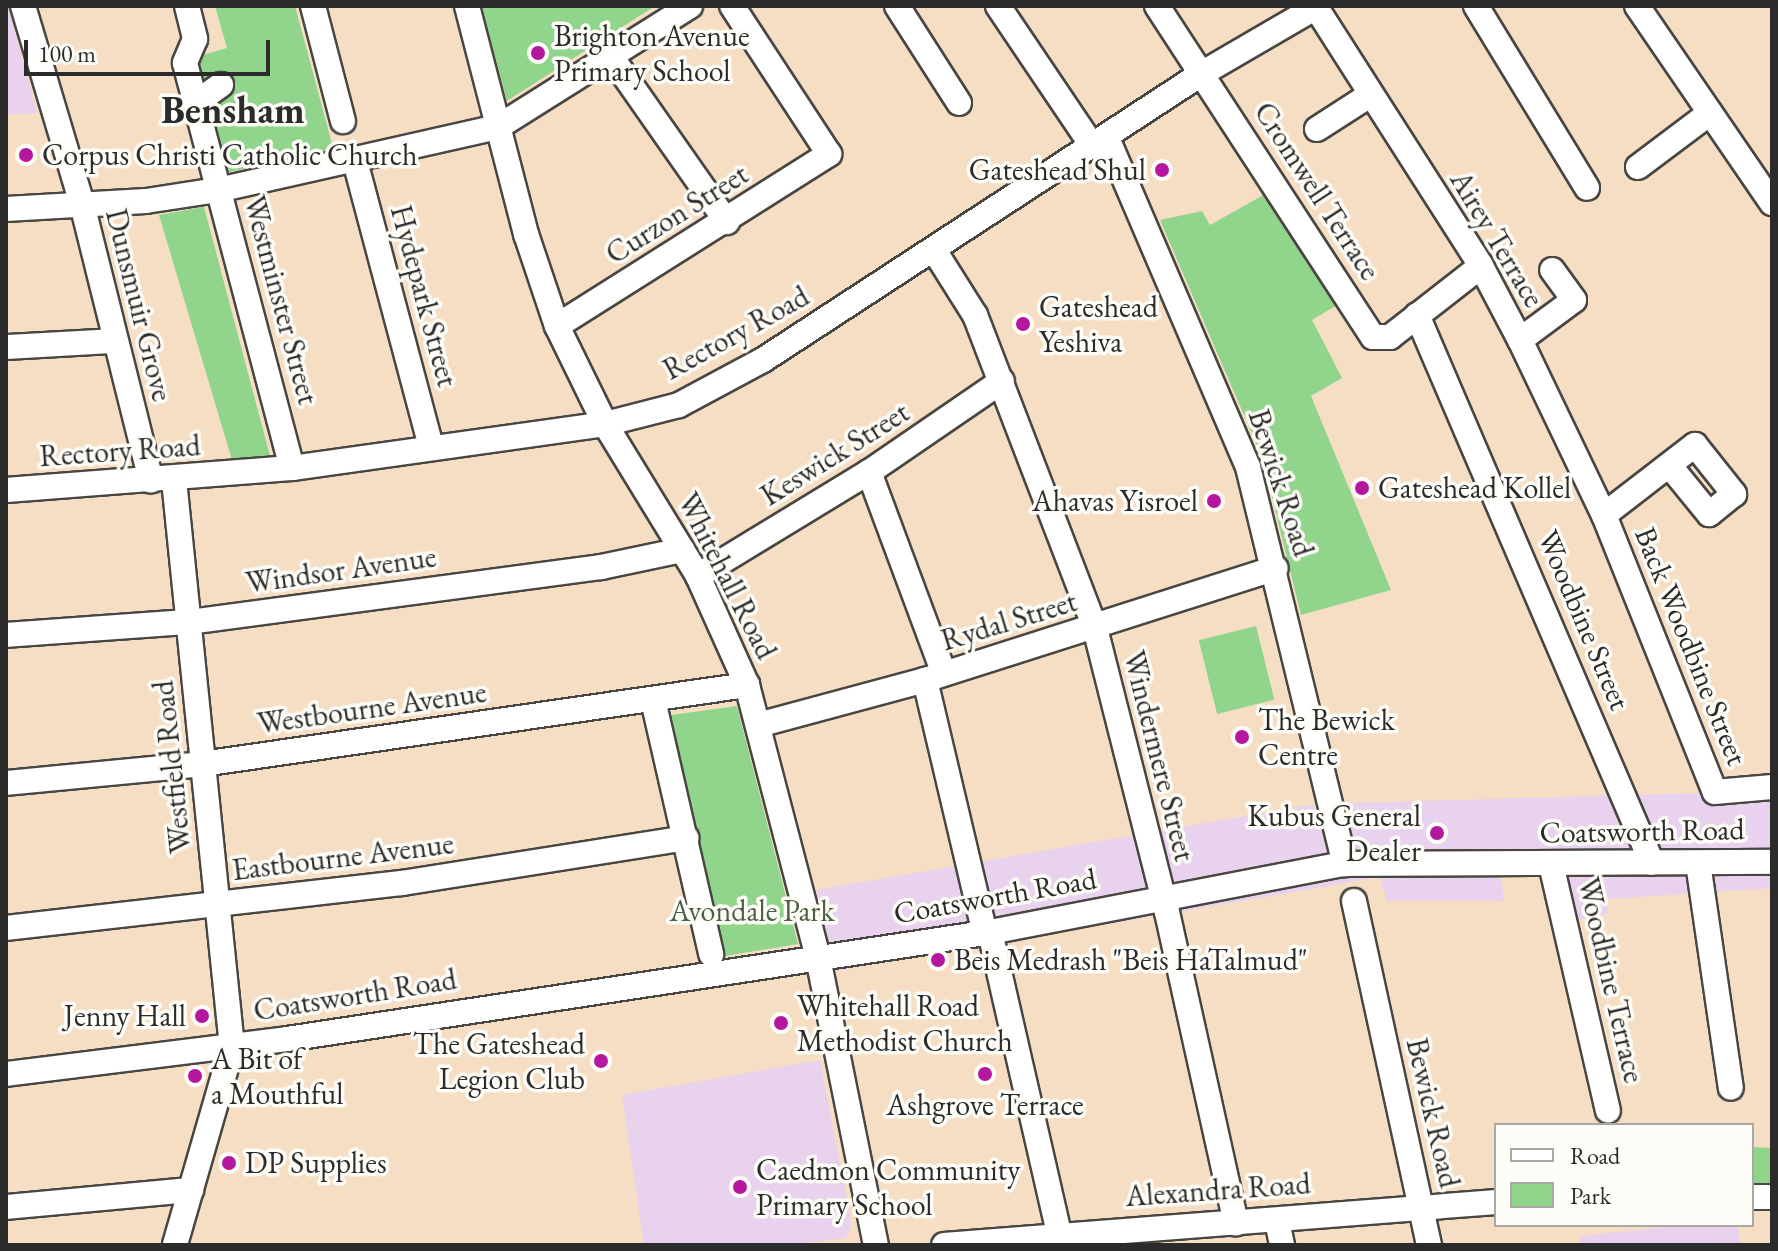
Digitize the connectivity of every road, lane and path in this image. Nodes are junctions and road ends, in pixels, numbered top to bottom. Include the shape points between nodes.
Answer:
1 (23, 6) edge
2 (187, 6) edge
3 (313, 6) edge
4 (467, 6) edge
5 (690, 6) edge
6 (732, 6) edge
7 (897, 6) edge
8 (998, 6) edge
9 (1157, 6) edge
10 (1316, 6) edge
11 (1476, 6) edge
12 (1637, 6) edge
13 (610, 55) junction
14 (1201, 74) junction
15 (221, 85) dead end
16 (1370, 95) junction
17 (196, 103) junction
18 (959, 103) dead end
19 (1710, 113) junction
20 (343, 121) dead end
21 (498, 127) junction
22 (1317, 129) dead end
23 (1100, 142) junction
24 (355, 161) junction
25 (1638, 167) dead end
26 (1587, 188) dead end
27 (218, 190) junction
28 (1772, 203) edge
29 (82, 204) junction
30 (6, 209) edge
31 (727, 222) junction
32 (934, 250) junction
33 (1481, 266) junction
34 (1552, 270) dead end
35 (1417, 315) junction
36 (557, 326) junction
37 (1520, 340) junction
38 (113, 341) junction
39 (6, 347) edge
40 (1002, 381) junction
41 (605, 424) junction
42 (431, 447) junction
43 (1669, 465) dead end
44 (292, 468) junction
45 (869, 472) junction
46 (162, 480) junction
47 (6, 490) edge
48 (1604, 515) junction
49 (682, 550) junction
50 (1276, 568) junction
51 (698, 576) junction
52 (189, 622) junction
53 (1095, 628) junction
54 (6, 635) edge
55 (934, 677) junction
56 (747, 685) junction
57 (653, 700) junction
58 (758, 725) junction
59 (202, 764) junction
60 (6, 783) edge
61 (1772, 787) edge
62 (686, 838) junction
63 (1772, 862) edge
64 (1652, 863) junction
65 (1698, 863) junction
66 (1345, 864) junction
67 (1551, 864) junction
68 (1162, 899) junction
69 (1354, 901) dead end
70 (218, 905) junction
71 (6, 928) edge
72 (988, 932) junction
73 (711, 954) dead end
74 (818, 958) junction
75 (232, 1047) junction
76 (6, 1074) edge
77 (1731, 1088) dead end
78 (1608, 1110) dead end
79 (191, 1190) junction
80 (1494, 1202) edge
81 (6, 1207) edge
82 (1422, 1207) junction
83 (1277, 1221) junction
84 (1236, 1223) junction
85 (1059, 1234) junction
86 (1143, 1236) edge
87 (1021, 1241) edge
88 (175, 1245) edge
89 (876, 1245) edge
90 (944, 1245) edge
91 (1282, 1245) edge
92 (1429, 1245) edge

1 - 29 street, Dunsmuir Grove
2 - 17 street, Westminster Street via 195,39 185,63
3 - 20 street
4 - 21 street, Whitehall Road
5 - 13 street
6 - 31 street, Curzon Street via 829,154
7 - 18 street
8 - 23 street, Bewick Road
9 - 14 street, Cromwell Terrace
10 - 14 street, Rectory Road
10 - 16 street, Airey Terrace
11 - 26 street
12 - 19 street
13 - 21 street
13 - 31 street
14 - 23 street, Rectory Road
14 - 35 street, Cromwell Terrace via 1367,331 1381,340
15 - 17 street
16 - 22 street
16 - 33 street, Airey Terrace
17 - 27 street, Westminster Street
19 - 25 street
19 - 28 street
21 - 24 street
21 - 36 street, Whitehall Road
23 - 32 street, Rectory Road
23 - 50 street, Bewick Road via 1248,467
24 - 27 street
24 - 42 street, Hydepark Street
27 - 29 street
27 - 44 street, Westminster Street
29 - 30 street
29 - 38 street, Dunsmuir Grove
31 - 36 street, Curzon Street
32 - 40 street, Windermere Street via 975,315
32 - 41 street, Rectory Road via 709,391 679,405
33 - 35 street
33 - 37 street, Airey Terrace
34 - 37 street via 1574,300
35 - 64 street, Woodbine Street
36 - 41 street, Whitehall Road
37 - 48 street, Airey Terrace
38 - 39 street
38 - 46 street, Dunsmuir Grove
40 - 45 street, Keswick Street
40 - 53 street, Windermere Street
41 - 42 street, Rectory Road
41 - 49 street, Whitehall Road
42 - 44 street, Rectory Road
43 - 48 street
44 - 46 street, Rectory Road
45 - 51 street, Keswick Street
45 - 55 street
46 - 47 street, Rectory Road
46 - 52 street, Westfield Road
48 - 61 street, Back Woodbine Street via 1715,792
49 - 51 street, Whitehall Road
49 - 52 street, Windsor Avenue via 601,567
50 - 53 street, Rydal Street
50 - 66 street, Bewick Road
51 - 56 street, Whitehall Road
52 - 54 street, Windsor Avenue
52 - 59 street, Westfield Road
53 - 55 street, Rydal Street
53 - 68 street, Windermere Street
55 - 58 street, Rydal Street
55 - 72 street
56 - 57 street, Westbourne Avenue
56 - 58 street, Whitehall Road
57 - 59 street, Westbourne Avenue
57 - 62 street
58 - 74 street, Whitehall Road
59 - 60 street, Westbourne Avenue
59 - 70 street, Westfield Road
62 - 70 street, Eastbourne Avenue via 402,883
62 - 73 street
63 - 65 street, Coatsworth Road
64 - 65 street, Coatsworth Road
64 - 67 street, Coatsworth Road
65 - 77 street
66 - 67 street, Coatsworth Road
66 - 68 street, Coatsworth Road
67 - 78 street, Woodbine Terrace
68 - 72 street, Coatsworth Road
68 - 84 street, Windermere Street
69 - 82 street, Bewick Road
70 - 71 street, Eastbourne Avenue
70 - 75 street, Westfield Road
72 - 74 street, Coatsworth Road
72 - 85 street
74 - 75 street, Coatsworth Road
74 - 89 street, Whitehall Road
75 - 76 street, Coatsworth Road
75 - 79 street
79 - 81 street
79 - 88 street
80 - 82 street, Alexandra Road
82 - 83 street, Alexandra Road
82 - 92 street, Bewick Road
83 - 84 street, Alexandra Road
83 - 91 street
84 - 86 street, Alexandra Road
85 - 86 street, Alexandra Road
85 - 87 street, Alexandra Road
87 - 90 street, Alexandra Road

